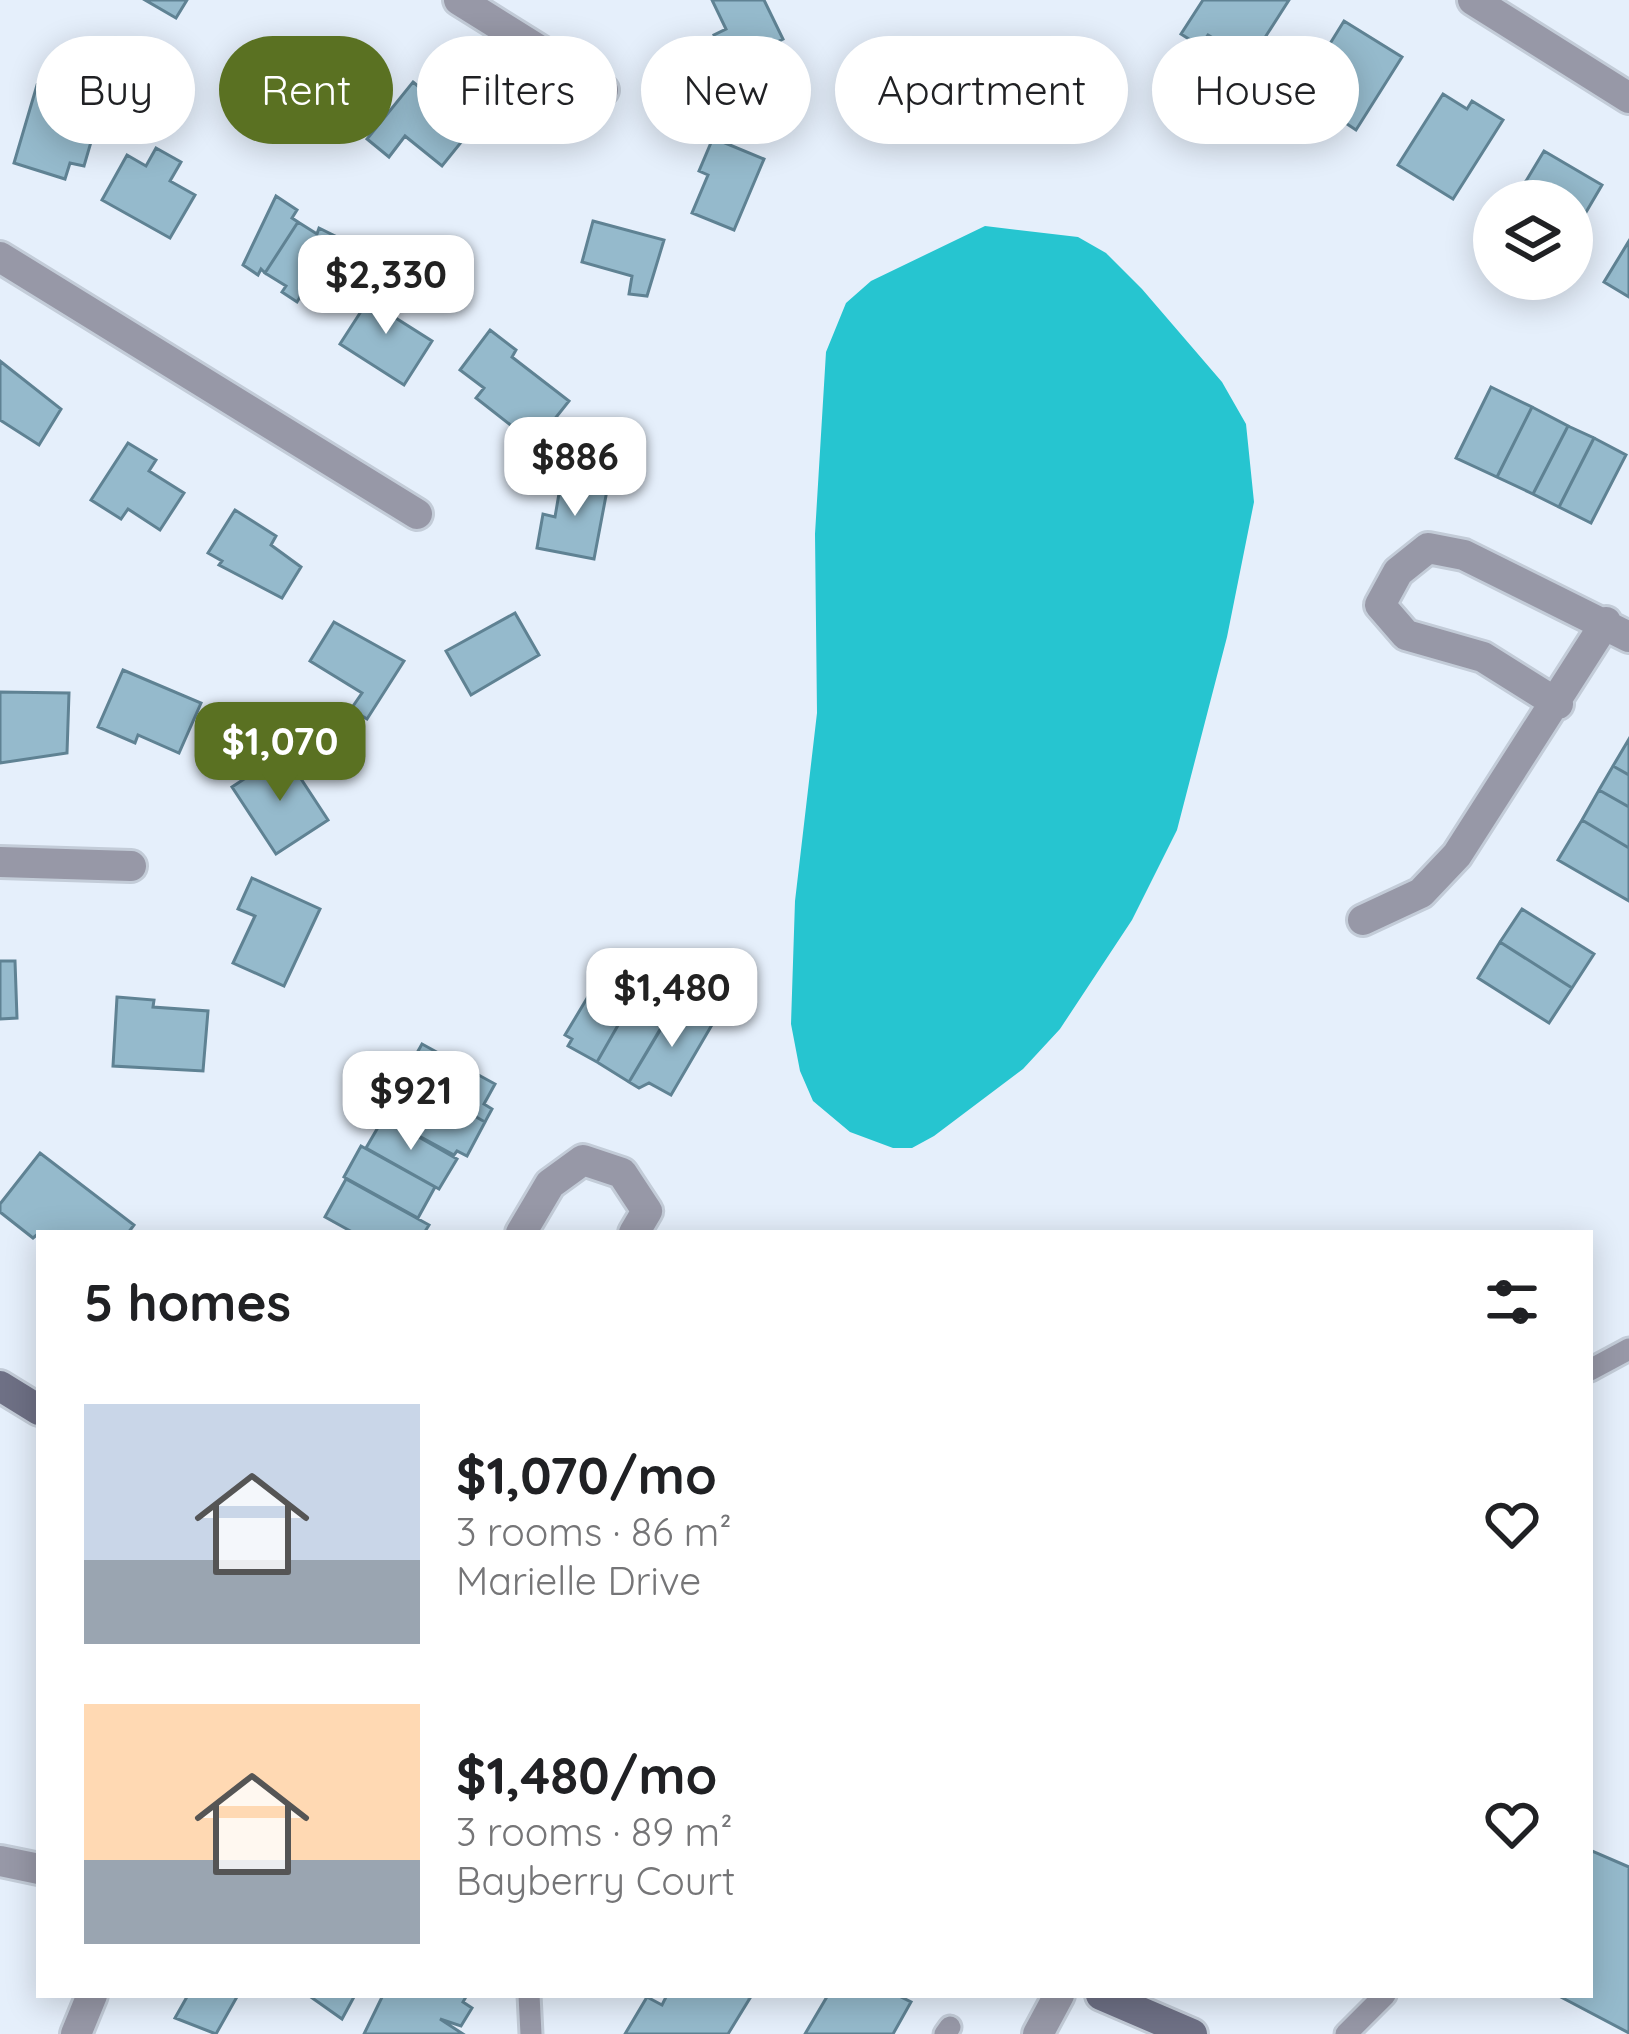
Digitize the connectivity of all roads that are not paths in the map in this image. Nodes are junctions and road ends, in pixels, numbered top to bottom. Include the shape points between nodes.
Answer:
1 (459, 0) edge
2 (1473, 0) edge
3 (517, 36) edge
4 (1629, 98) edge
5 (0, 257) edge
6 (417, 514) dead end
7 (1617, 630) edge
8 (1558, 704) junction
9 (0, 862) edge
10 (130, 866) dead end
11 (1363, 920) dead end
12 (523, 1230) edge
13 (636, 1230) edge
14 (1629, 1349) edge
15 (1593, 1368) edge
16 (0, 1386) edge
17 (36, 1408) edge
18 (0, 1861) edge
19 (36, 1868) edge
20 (91, 1998) edge
21 (529, 1998) edge
22 (1058, 1998) edge
23 (1108, 1998) edge
24 (1382, 1998) edge
25 (76, 2034) edge
26 (531, 2034) edge
27 (1038, 2034) edge
28 (1192, 2034) edge
29 (1346, 2034) edge

1 - 3 street
2 - 4 street
5 - 6 street
7 - 8 street
7 - 8 street via 1464,555 1428,548 1398,572 1380,605 1406,635 1484,658
8 - 11 street via 1457,854 1421,893
9 - 10 street
12 - 13 street via 550,1184 583,1160 622,1173 646,1211
14 - 15 lane
16 - 17 main road
18 - 19 street
20 - 25 street
21 - 26 lane
22 - 27 street
23 - 28 main road
24 - 29 lane

